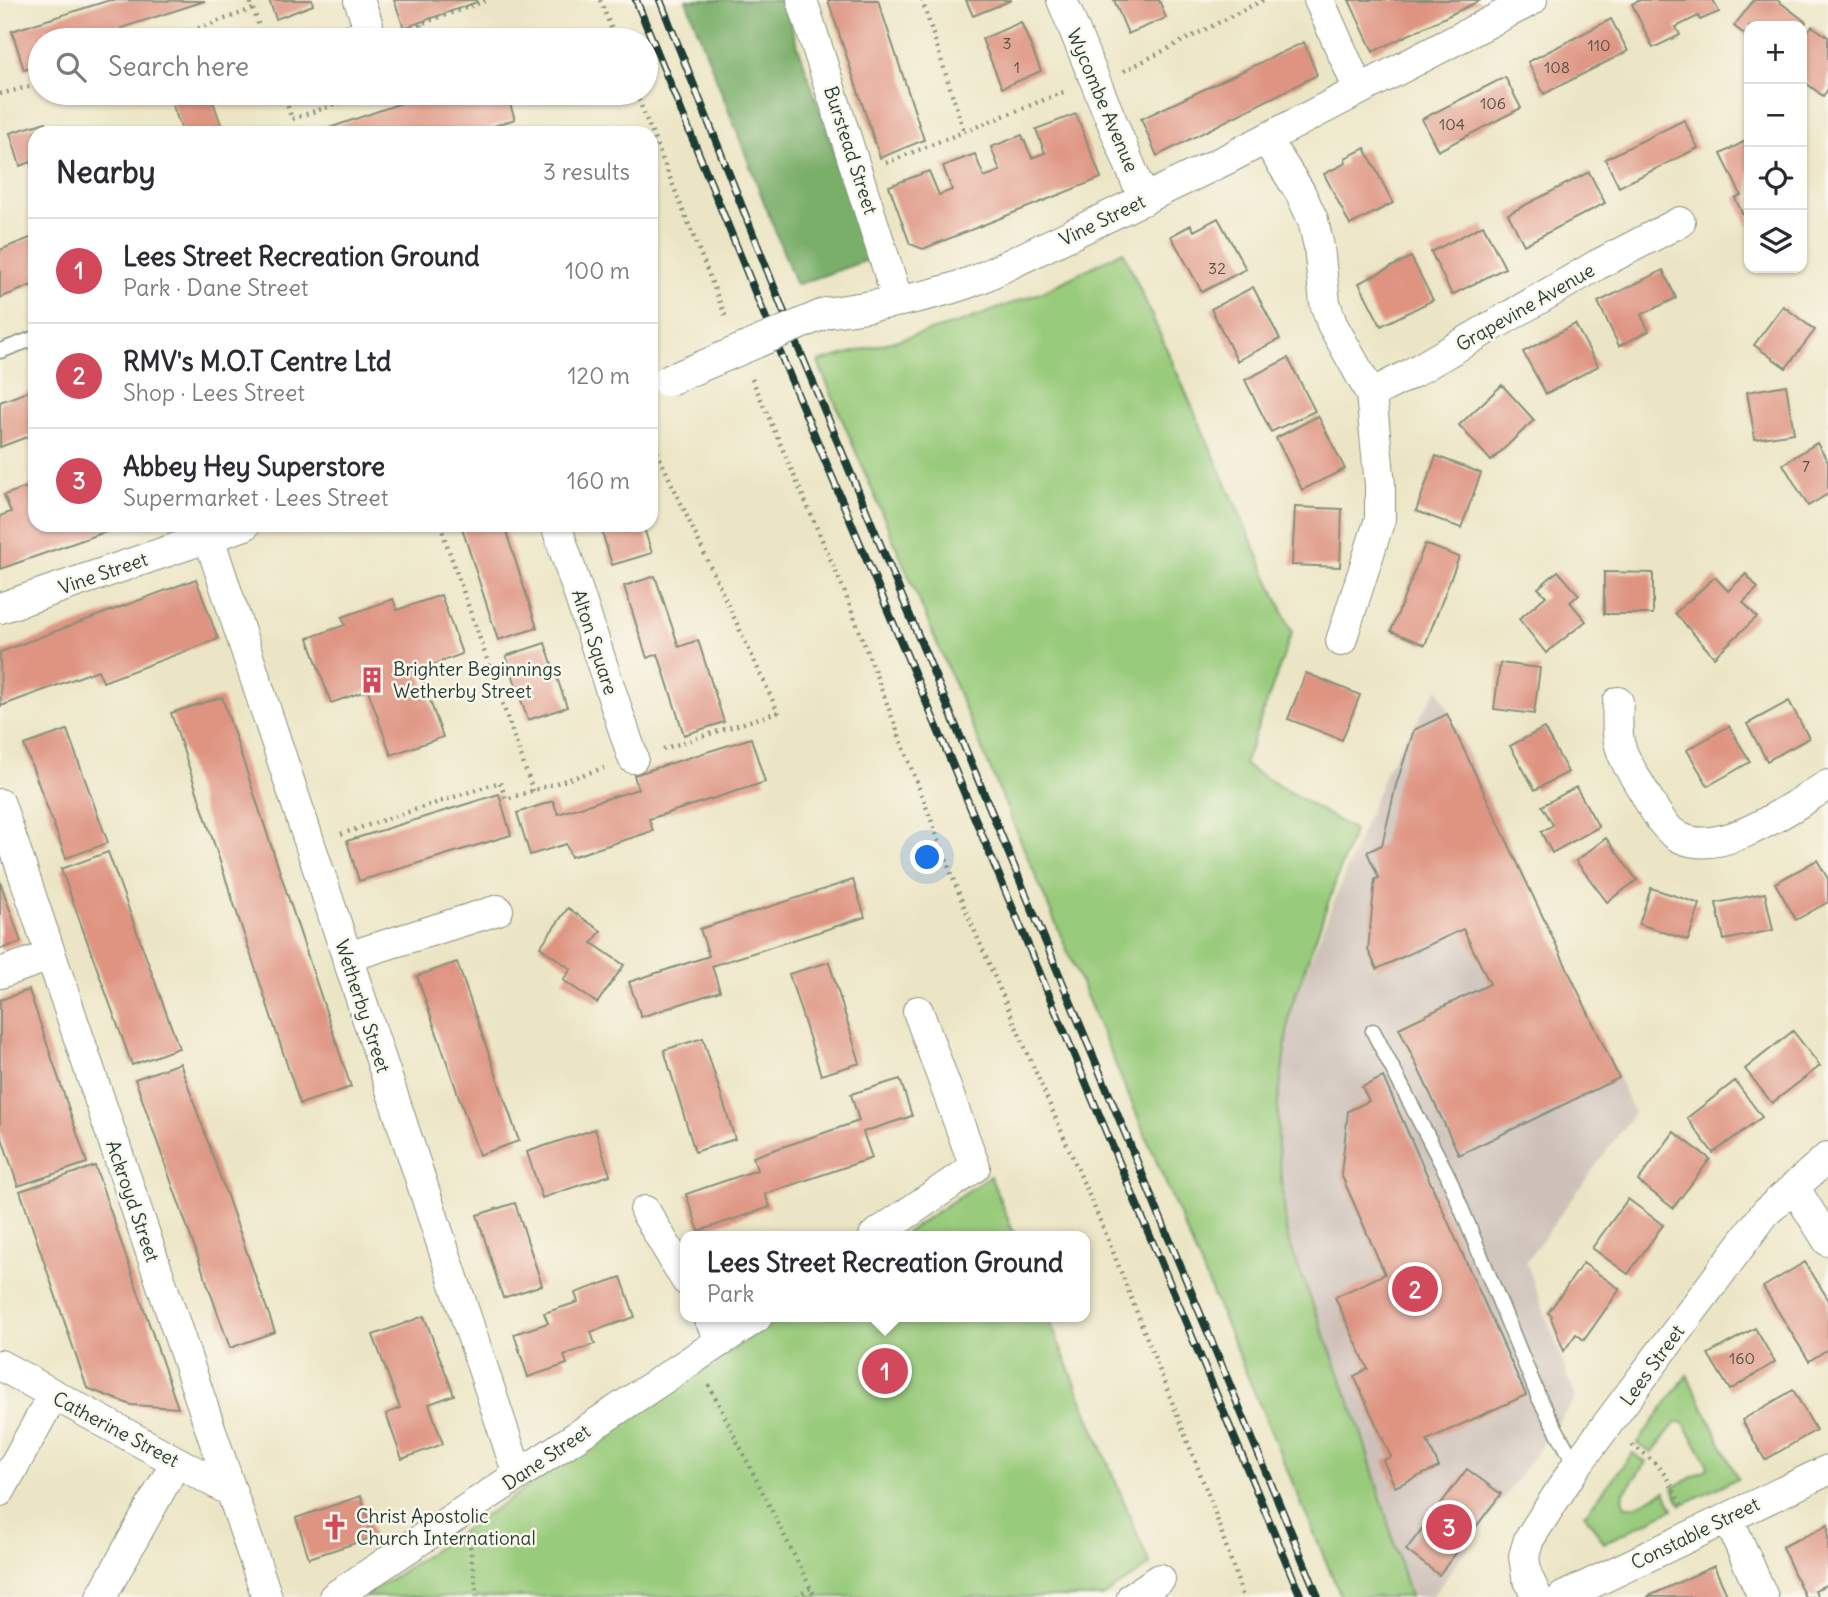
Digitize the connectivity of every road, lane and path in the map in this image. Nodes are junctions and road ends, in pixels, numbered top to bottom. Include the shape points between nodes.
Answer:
1 (250, 0) edge
2 (359, 0) edge
3 (488, 0) edge
4 (600, 0) edge
5 (802, 0) edge
6 (922, 0) edge
7 (1062, 0) edge
8 (1263, 0) edge
9 (1319, 0) edge
10 (1532, 0) edge
11 (253, 9) junction
12 (199, 28) edge
13 (260, 28) edge
14 (366, 28) edge
15 (421, 28) edge
16 (611, 28) edge
17 (1095, 82) junction
18 (28, 87) edge
19 (1359, 90) junction
20 (0, 94) edge
21 (287, 105) edge
22 (333, 105) edge
23 (641, 105) edge
24 (649, 126) edge
25 (964, 131) junction
26 (1266, 139) junction
27 (658, 148) edge
28 (859, 174) junction
29 (1144, 200) junction
30 (1680, 222) dead end
31 (898, 301) junction
32 (730, 327) dead end
33 (28, 341) edge
34 (0, 351) edge
35 (751, 377) dead end
36 (659, 384) edge
37 (1371, 394) junction
38 (226, 532) edge
39 (442, 532) edge
40 (558, 532) edge
41 (209, 538) junction
42 (0, 608) edge
43 (1341, 641) dead end
44 (1618, 702) dead end
45 (634, 758) dead end
46 (1828, 785) edge
47 (533, 791) dead end
48 (0, 804) edge
49 (498, 910) dead end
50 (50, 956) junction
51 (347, 957) junction
52 (0, 973) edge
53 (918, 1011) dead end
54 (1373, 1031) dead end
55 (1828, 1157) edge
56 (1794, 1187) junction
57 (645, 1211) dead end
58 (881, 1231) edge
59 (1828, 1241) edge
60 (680, 1271) edge
61 (740, 1322) edge
62 (715, 1329) edge
63 (696, 1358) junction
64 (0, 1365) edge
65 (52, 1395) junction
66 (1606, 1427) junction
67 (176, 1462) junction
68 (1576, 1466) junction
69 (1828, 1470) edge
70 (518, 1475) junction
71 (0, 1491) edge
72 (232, 1492) junction
73 (466, 1510) junction
74 (1728, 1518) junction
75 (1695, 1534) junction
76 (1160, 1579) dead end
77 (810, 1588) junction
78 (101, 1597) edge
79 (267, 1597) edge
80 (334, 1597) edge
81 (477, 1597) edge
82 (797, 1597) edge
83 (815, 1597) edge
84 (1132, 1597) edge
85 (1243, 1597) edge
86 (1537, 1597) edge
87 (1563, 1597) edge
88 (1763, 1597) edge

1 - 11 path
2 - 14 street
3 - 15 path via 420,24
4 - 16 path
5 - 28 street, Burstead Street
6 - 25 path
7 - 17 street, Wycombe Avenue
8 - 17 path
9 - 19 street
10 - 19 street, Vine Street
11 - 12 path
11 - 13 path
17 - 25 path
17 - 29 street, Wycombe Avenue
18 - 20 path
19 - 26 street, Vine Street
21 - 22 path via 292,119
23 - 24 path
25 - 28 path
26 - 29 street, Vine Street
26 - 37 street via 1313,220 1325,303
27 - 32 path
28 - 31 street, Burstead Street
29 - 31 street, Vine Street via 967,284
30 - 37 street, Grapevine Avenue
31 - 36 street, Vine Street, bridge via 827,313
33 - 34 lane
35 - 85 path via 844,588 963,904 1108,1239 1212,1504
37 - 43 street via 1380,519
38 - 41 street, Vine Street
39 - 47 path
40 - 45 street, Alton Square
41 - 42 street, Vine Street
41 - 51 street, Wetherby Street
44 - 46 street via 1618,748 1654,810 1681,839 1721,842 1744,834
48 - 50 street, Ackroyd Street
49 - 51 street
50 - 52 street
50 - 72 street, Ackroyd Street
51 - 70 street, Wetherby Street
53 - 58 street via 975,1167
54 - 68 lane via 1448,1176 1539,1398
55 - 56 street, Lees Street
56 - 59 street
56 - 66 street, Lees Street via 1765,1213
57 - 60 street
61 - 62 street, Dane Street
62 - 63 street, Dane Street
63 - 70 street, Dane Street
63 - 77 path
64 - 65 street, Catherine Street
65 - 67 street, Catherine Street
65 - 71 street
66 - 68 street, Lees Street
66 - 75 path via 1654,1461 1668,1478
67 - 72 street, Catherine Street
67 - 78 street
68 - 86 street, Lees Street via 1529,1539 1524,1556
69 - 74 street, Constable Street
70 - 73 street, Dane Street
72 - 79 street, Ackroyd Street
73 - 80 street, Dane Street
73 - 81 path
74 - 75 street, Constable Street
74 - 88 street
75 - 87 street, Constable Street
76 - 84 street
77 - 82 path
77 - 83 path

